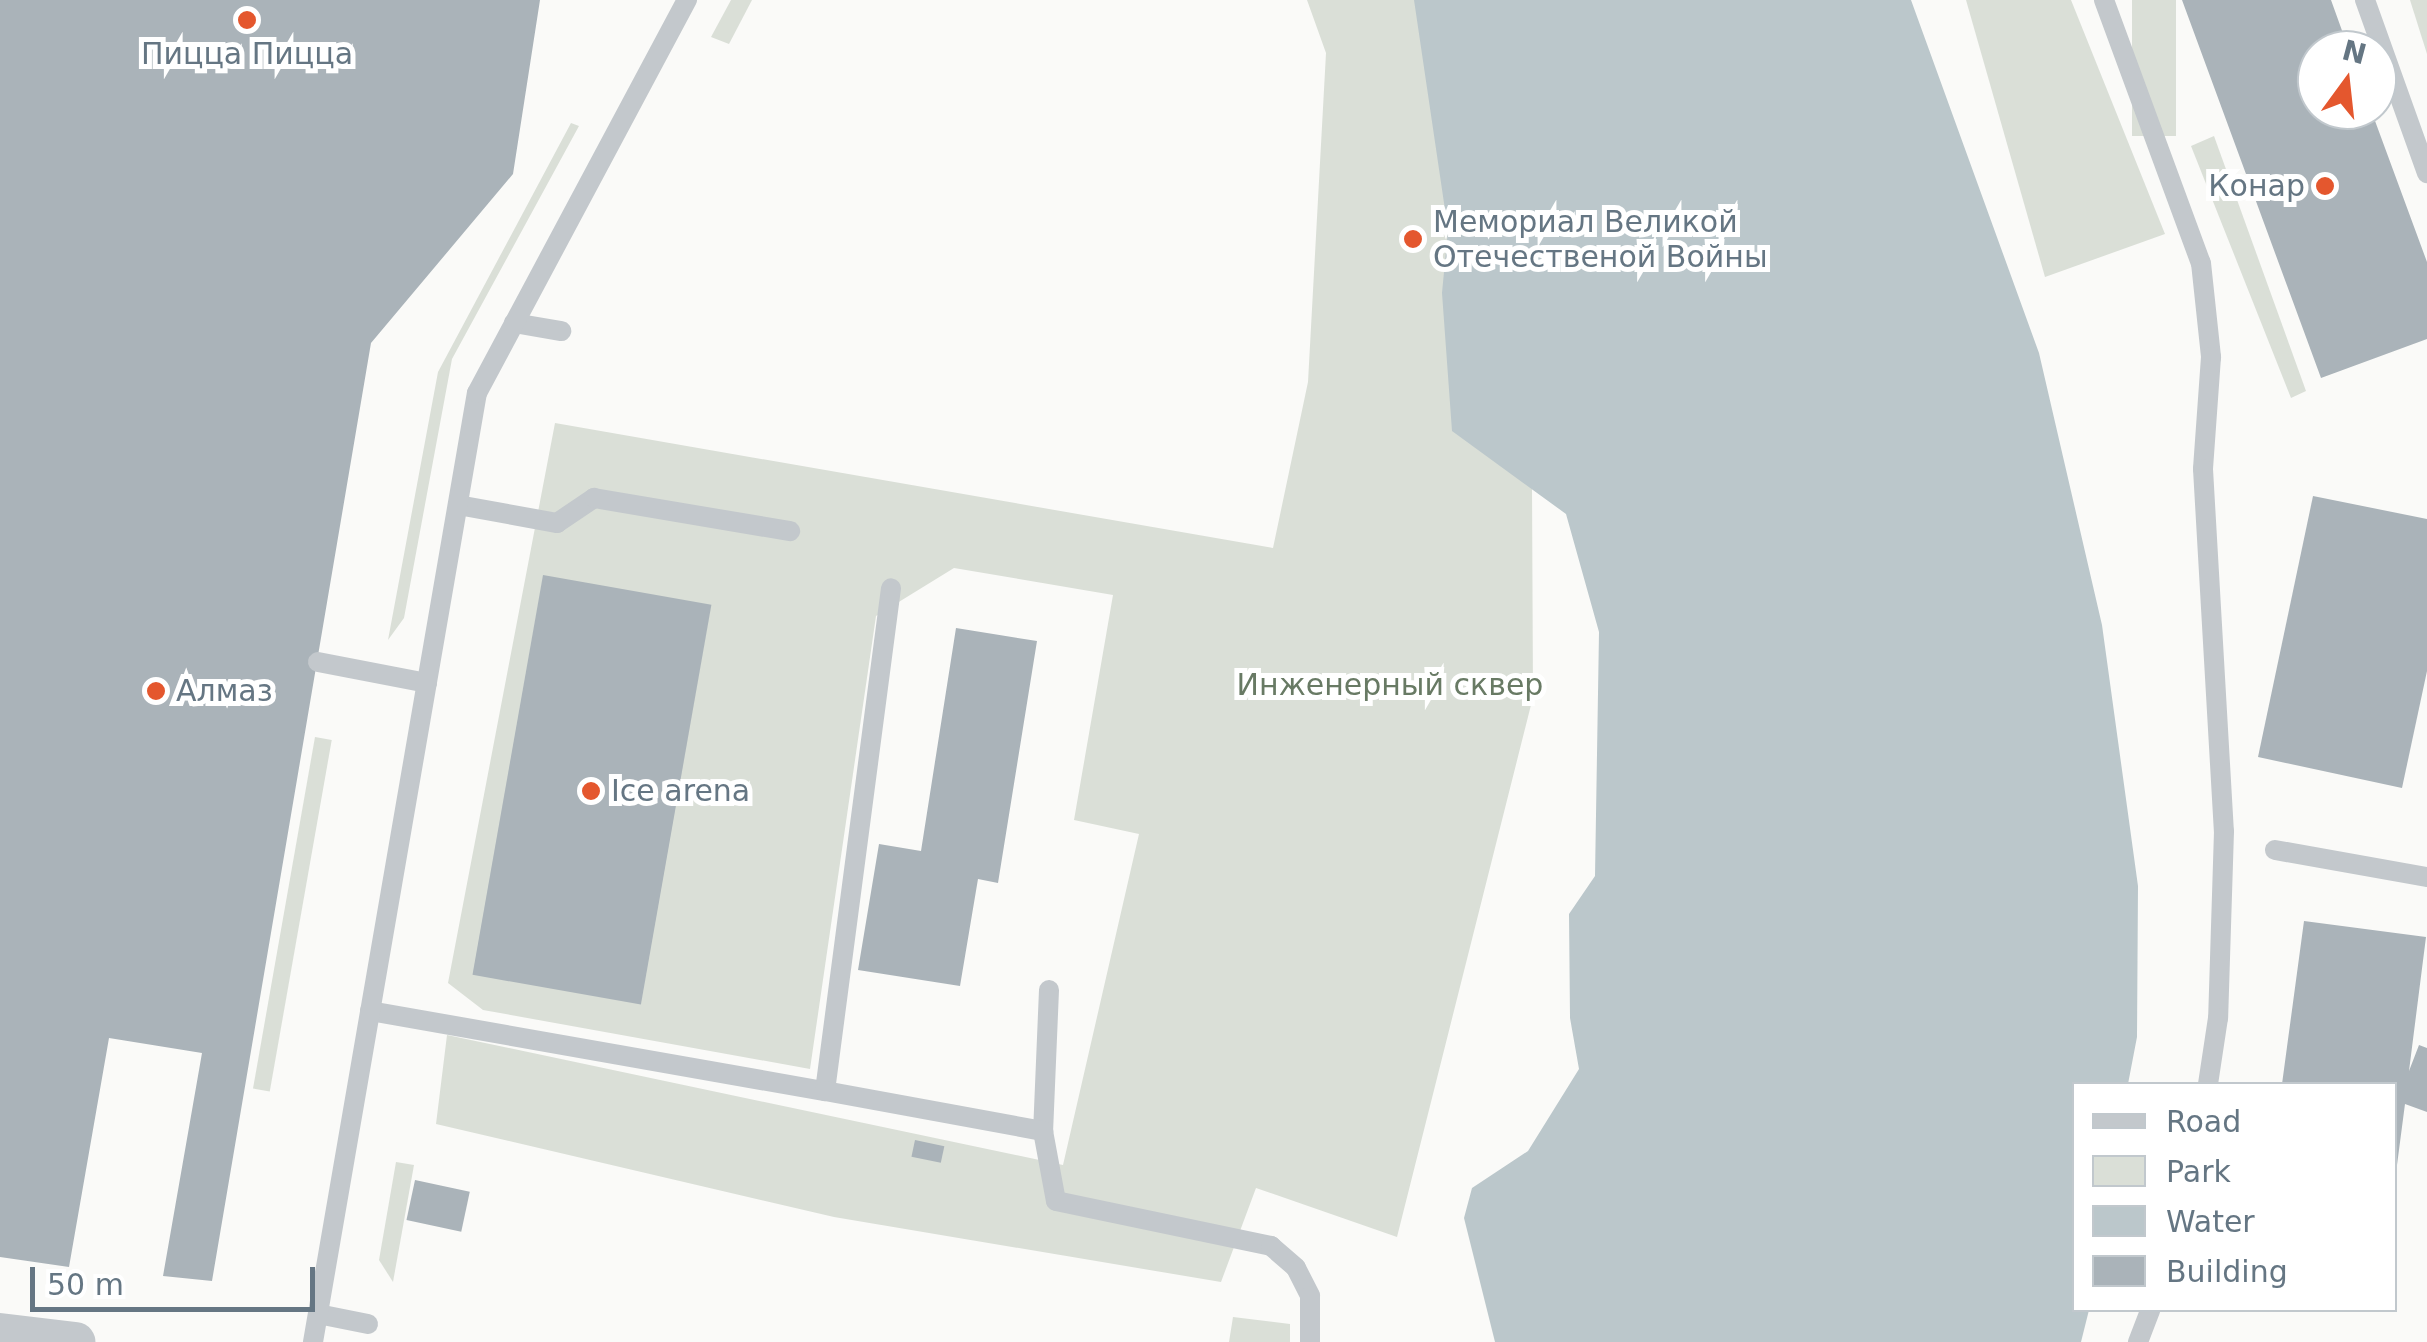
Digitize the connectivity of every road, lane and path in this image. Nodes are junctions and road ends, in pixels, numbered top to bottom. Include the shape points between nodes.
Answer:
1 (688, 0) edge
2 (2104, 0) edge
3 (2365, 0) edge
4 (2427, 173) edge
5 (514, 322) junction
6 (562, 331) dead end
7 (458, 505) junction
8 (790, 531) dead end
9 (892, 588) dead end
10 (318, 662) dead end
11 (427, 683) junction
12 (2275, 850) dead end
13 (2427, 877) edge
14 (1049, 990) dead end
15 (370, 1011) junction
16 (2208, 1082) edge
17 (825, 1091) junction
18 (1042, 1131) junction
19 (2149, 1312) edge
20 (318, 1314) junction
21 (368, 1324) dead end
22 (0, 1333) edge
23 (75, 1342) edge
24 (313, 1342) edge
25 (1310, 1342) edge
26 (2138, 1342) edge

1 - 5 lane
2 - 16 lane via 2202,262 2211,357 2203,469 2224,831 2218,1018
3 - 4 lane
5 - 6 lane
5 - 7 lane via 477,393
7 - 8 lane via 558,524 594,498
7 - 11 lane
9 - 17 lane
10 - 11 lane
11 - 15 lane
12 - 13 lane
14 - 18 lane
15 - 17 lane
15 - 20 lane
17 - 18 lane
18 - 25 lane via 1056,1200 1271,1246 1296,1268 1310,1296
19 - 26 lane
20 - 21 lane
20 - 24 lane
22 - 23 street

